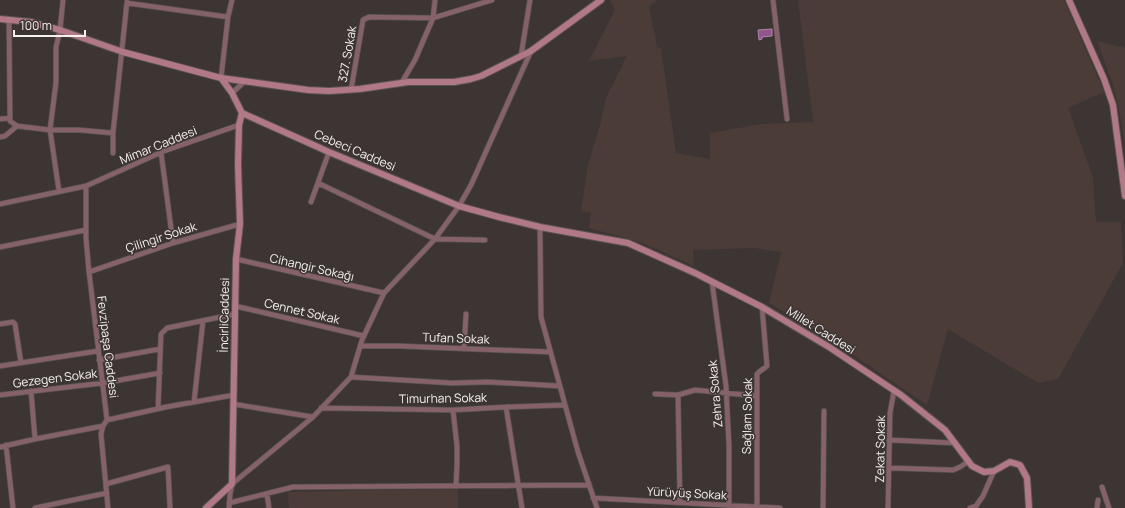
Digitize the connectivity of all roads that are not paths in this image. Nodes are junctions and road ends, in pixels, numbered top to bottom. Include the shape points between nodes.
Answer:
1 (63, 0) edge
2 (232, 0) edge
3 (435, 0) edge
4 (492, 0) edge
5 (530, 0) edge
6 (601, 0) edge
7 (773, 0) edge
8 (1069, 0) edge
9 (127, 1) edge
10 (228, 17) junction
11 (0, 18) edge
12 (433, 18) junction
13 (8, 20) junction
14 (60, 30) junction
15 (531, 51) junction
16 (122, 52) junction
17 (521, 56) junction
18 (221, 78) junction
19 (245, 81) junction
20 (402, 82) junction
21 (350, 90) junction
22 (232, 93) junction
23 (242, 113) junction
24 (10, 118) junction
25 (0, 119) edge
26 (787, 119) dead end
27 (239, 125) junction
28 (17, 126) junction
29 (50, 130) junction
30 (113, 133) junction
31 (0, 137) edge
32 (161, 152) junction
33 (329, 152) junction
34 (113, 153) dead end
35 (318, 183) junction
36 (86, 186) junction
37 (59, 191) junction
38 (1125, 196) edge
39 (311, 202) dead end
40 (0, 204) edge
41 (459, 206) junction
42 (240, 224) junction
43 (540, 227) junction
44 (86, 230) junction
45 (435, 239) junction
46 (485, 240) dead end
47 (173, 243) junction
48 (0, 247) edge
49 (236, 259) junction
50 (89, 272) junction
51 (712, 282) junction
52 (384, 293) junction
53 (235, 306) junction
54 (762, 307) junction
55 (235, 314) junction
56 (466, 314) dead end
57 (203, 321) junction
58 (0, 324) edge
59 (364, 336) junction
60 (360, 346) junction
61 (160, 349) junction
62 (464, 349) junction
63 (98, 351) junction
64 (550, 352) junction
65 (99, 360) junction
66 (21, 363) junction
67 (0, 366) edge
68 (160, 373) junction
69 (351, 377) junction
70 (103, 383) junction
71 (560, 386) junction
72 (31, 391) junction
73 (894, 391) junction
74 (726, 393) junction
75 (655, 394) dead end
76 (0, 395) edge
77 (234, 395) junction
78 (678, 395) junction
79 (757, 396) junction
80 (194, 402) junction
81 (233, 404) junction
82 (565, 406) junction
83 (506, 407) junction
84 (321, 408) junction
85 (158, 409) junction
86 (453, 410) junction
87 (824, 411) dead end
88 (313, 417) junction
89 (106, 420) junction
90 (103, 426) junction
91 (35, 439) junction
92 (889, 440) junction
93 (955, 443) junction
94 (6, 445) junction
95 (0, 447) edge
96 (969, 461) junction
97 (890, 468) junction
98 (994, 471) junction
99 (106, 484) junction
100 (232, 484) junction
101 (589, 485) junction
102 (456, 486) junction
103 (518, 486) junction
104 (1102, 487) dead end
105 (107, 493) junction
106 (267, 494) junction
107 (593, 498) junction
108 (1098, 500) dead end
109 (680, 503) junction
110 (229, 505) edge
111 (729, 506) junction
112 (719, 507) edge
113 (747, 507) edge
114 (757, 507) junction
115 (13, 508) edge
116 (35, 508) edge
117 (108, 508) edge
118 (170, 508) edge
119 (206, 508) edge
120 (268, 508) edge
121 (522, 508) edge
122 (597, 508) edge
123 (780, 508) edge
124 (823, 508) edge
125 (888, 508) edge
126 (970, 508) edge
127 (1029, 508) edge
128 (1097, 508) edge
129 (1109, 508) edge

1 - 14 street
2 - 10 street
3 - 12 street
4 - 12 street
5 - 17 street
6 - 15 street
7 - 26 street
8 - 38 street via 1113,105
9 - 10 street
9 - 16 street
10 - 18 street
11 - 13 street
12 - 20 street via 415,60
12 - 21 street, 327. Sokak via 369,17 363,20
13 - 14 street via 31,22
13 - 24 street
14 - 16 street
14 - 29 street via 56,47 56,82
15 - 17 street
15 - 41 street
16 - 18 street
16 - 30 street
17 - 20 street via 470,79 454,82
18 - 19 street
18 - 22 street
19 - 21 street via 308,90
19 - 22 street
20 - 21 street
22 - 23 street
23 - 27 street, İncirliCaddesi
23 - 33 street, Cebeci Caddesi
24 - 25 street
24 - 28 street
27 - 32 street, Mimar Caddesi
27 - 42 street, İncirliCaddesi
28 - 29 street
28 - 31 street
29 - 30 street
29 - 37 street
30 - 34 street
32 - 36 street, Mimar Caddesi
32 - 47 street
33 - 35 street
33 - 41 street, Cebeci Caddesi
35 - 39 street
35 - 45 street
36 - 37 street, Mimar Caddesi
36 - 44 street, Fevzipaşa Caddesi
37 - 40 street
41 - 43 street, Cebeci Caddesi
41 - 45 street
42 - 47 street, Çilingir Sokak
42 - 49 street, İncirliCaddesi
43 - 51 street, Millet Caddesi via 628,243
43 - 64 street via 541,317
44 - 48 street
44 - 50 street, Fevzipaşa Caddesi
45 - 46 street
45 - 52 street
47 - 50 street, Çilingir Sokak
49 - 52 street, Cihangir Sokağı
49 - 53 street, İncirliCaddesi
50 - 63 street, Fevzipaşa Caddesi
51 - 54 street, Millet Caddesi
51 - 74 street, Zehra Sokak
52 - 59 street
53 - 55 street, İncirliCaddesi
53 - 59 street, Cennet Sokak
54 - 73 street, Millet Caddesi via 829,347
54 - 79 street, Sağlam Sokak via 767,366 757,374
55 - 57 street
55 - 77 street, İncirliCaddesi
56 - 62 street
57 - 61 street via 167,328 161,334
57 - 80 street
58 - 66 street via 15,324
59 - 60 street
60 - 62 street, Tufan Sokak
60 - 69 street
61 - 65 street
61 - 68 street
62 - 64 street, Tufan Sokak
63 - 65 street, Fevzipaşa Caddesi
63 - 66 street
64 - 71 street
65 - 70 street, Fevzipaşa Caddesi
66 - 67 street
68 - 70 street, Gezegen Sokak
68 - 85 street
69 - 71 street
69 - 84 street
70 - 72 street, Gezegen Sokak
70 - 89 street, Fevzipaşa Caddesi
71 - 82 street
72 - 76 street, Gezegen Sokak
72 - 91 street
73 - 92 street, Zekat Sokak
73 - 93 street, Millet Caddesi via 945,430
74 - 78 street via 695,390
74 - 79 street
74 - 111 street, Zehra Sokak
75 - 78 street
77 - 80 street
77 - 81 street, İncirliCaddesi
78 - 109 street
79 - 114 street, Sağlam Sokak
80 - 85 street
81 - 88 street
81 - 100 street, İncirliCaddesi
82 - 83 street, Timurhan Sokak
82 - 101 street
83 - 86 street, Timurhan Sokak
83 - 103 street
84 - 86 street, Timurhan Sokak
84 - 88 street
85 - 89 street
86 - 102 street via 457,446
87 - 124 street
88 - 100 street
89 - 90 street
90 - 91 street
90 - 99 street via 101,434
91 - 94 street
92 - 93 street
92 - 97 street, Zekat Sokak
93 - 96 street, Millet Caddesi
94 - 95 street
94 - 115 street
96 - 97 street via 953,470
96 - 98 street, Millet Caddesi via 972,466 984,472
97 - 125 street, Zekat Sokak
98 - 126 street via 983,496 976,506
98 - 127 street via 1010,462 1020,465 1027,478
99 - 105 street
99 - 118 street via 168,467
100 - 110 street
100 - 119 street
101 - 103 street
101 - 107 street
102 - 103 street
102 - 106 street via 293,487
103 - 121 street
104 - 129 street
105 - 116 street
105 - 117 street
106 - 110 street
106 - 120 street
107 - 109 street, Yürüyüş Sokak
107 - 122 street
108 - 128 street
109 - 112 street, Yürüyüş Sokak
111 - 112 street, Yürüyüş Sokak
111 - 113 street, Yürüyüş Sokak
113 - 114 street, Yürüyüş Sokak
114 - 123 street, Yürüyüş Sokak

